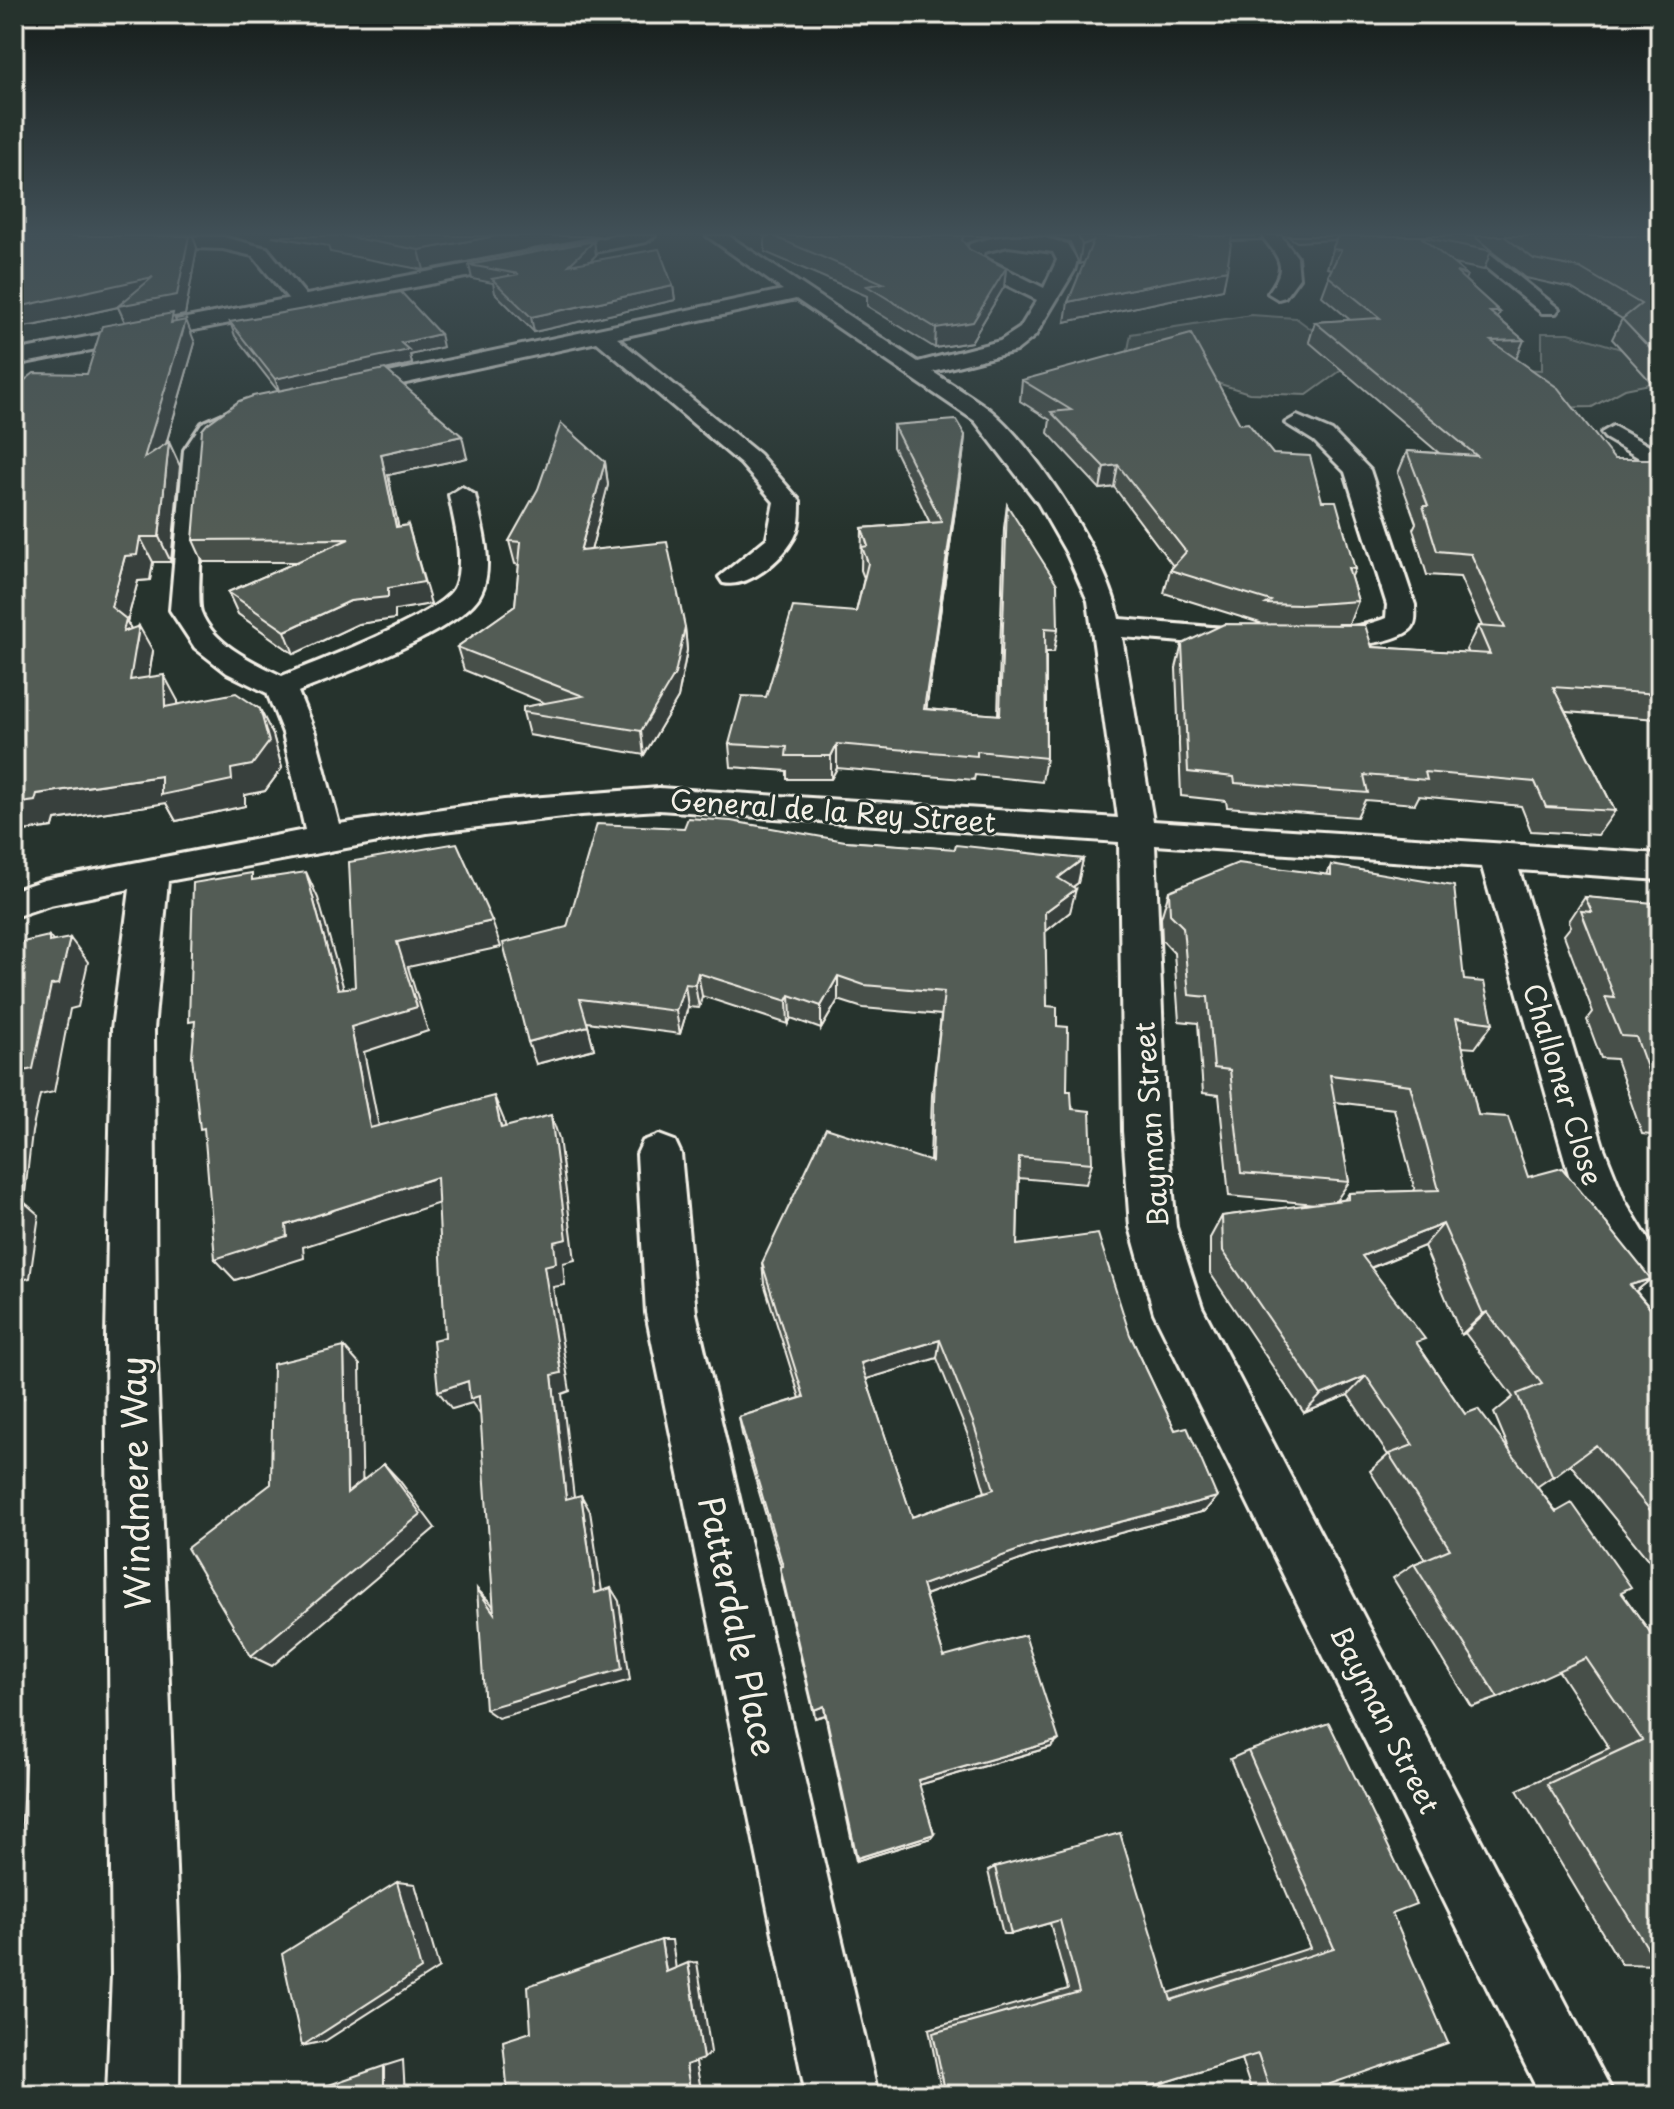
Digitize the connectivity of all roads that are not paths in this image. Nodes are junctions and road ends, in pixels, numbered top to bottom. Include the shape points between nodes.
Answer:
1 (140, 334) edge
2 (593, 334) edge
3 (601, 334) edge
4 (860, 334) edge
5 (1025, 334) edge
6 (14, 358) edge
7 (915, 370) junction
8 (318, 395) edge
9 (272, 405) edge
10 (1297, 423) dead end
11 (1613, 433) dead end
12 (1660, 463) edge
13 (462, 495) dead end
14 (733, 577) dead end
15 (1107, 627) junction
16 (281, 688) junction
17 (1137, 829) junction
18 (325, 840) junction
19 (1497, 857) junction
20 (1660, 867) edge
21 (150, 873) junction
22 (14, 904) edge
23 (659, 1154) dead end
24 (1660, 1297) edge
25 (143, 2095) edge
26 (842, 2095) edge
27 (1578, 2095) edge

1 - 6 street
2 - 8 street
3 - 14 street via 750,459 787,501 788,528 774,548
4 - 7 street, Bayman Street
5 - 7 street via 1008,346
7 - 15 street, Bayman Street via 999,433 1091,569
9 - 16 street via 222,420 196,450 185,610 206,642
10 - 15 street via 1323,436 1357,470 1401,605 1400,623 1353,636 1308,637
11 - 12 street
13 - 16 street via 471,564 469,587 459,603
15 - 17 street, Bayman Street
16 - 18 street via 299,733
17 - 18 street, General de la Rey Street via 659,799 465,813
17 - 19 street, General de la Rey Street
17 - 27 street, Bayman Street via 1145,1131 1153,1227 1179,1313
18 - 21 street, General de la Rey Street
19 - 20 street, General de la Rey Street
19 - 24 street, Challoner Close via 1595,1188 1625,1249
21 - 22 street, General de la Rey Street via 44,893
21 - 25 street, Windmere Way via 133,1029 131,1323 146,1975
23 - 26 street, Patterdale Place via 671,1313

